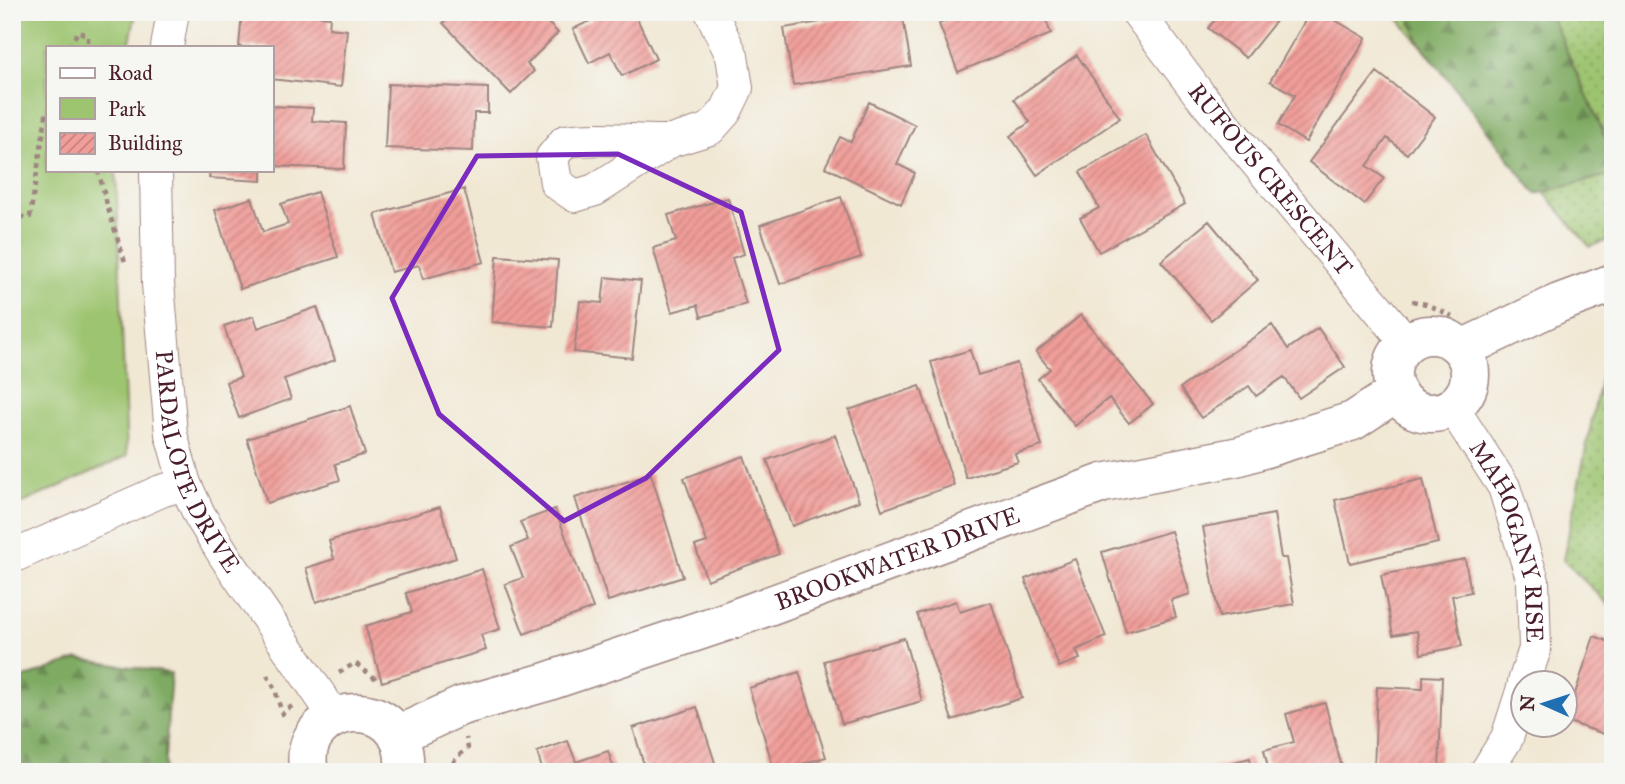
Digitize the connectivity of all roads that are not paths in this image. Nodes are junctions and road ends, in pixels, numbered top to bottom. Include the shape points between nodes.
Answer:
1 (173, 12) edge
2 (711, 12) edge
3 (1137, 12) edge
4 (167, 46) edge
5 (671, 141) dead end
6 (156, 172) edge
7 (1613, 283) edge
8 (1406, 343) junction
9 (1462, 349) junction
10 (1397, 392) junction
11 (1452, 407) junction
12 (185, 484) junction
13 (12, 557) edge
14 (1529, 668) edge
15 (335, 717) junction
16 (1510, 728) edge
17 (401, 754) edge
18 (309, 772) edge
19 (1486, 772) edge

1 - 4 street
2 - 5 street via 732,56 737,88 710,129
3 - 8 street, RUFOUS CRESCENT via 1199,94
6 - 12 street, PARDALOTE DRIVE via 158,284 172,434
7 - 9 street
8 - 9 street via 1429,334 1441,335
8 - 10 street via 1393,366
9 - 11 street via 1471,374 1462,398
10 - 11 street via 1404,402 1427,413
10 - 17 street, BROOKWATER DRIVE via 1353,421 1240,456 1103,483 725,622 461,706
11 - 14 street, MAHOGANY RISE via 1504,487 1533,581 1535,649
12 - 13 street
12 - 15 street, PARDALOTE DRIVE via 226,558
15 - 17 street via 355,712 384,720
15 - 18 street via 316,733 309,748
16 - 19 street, MAHOGANY RISE

